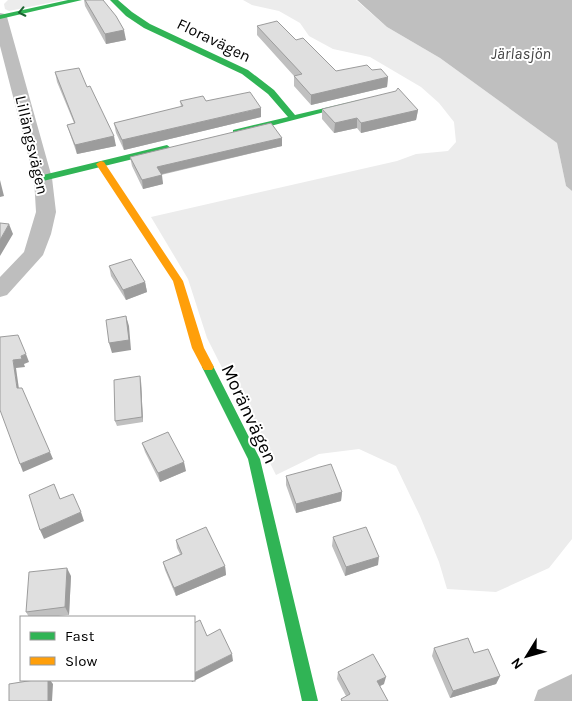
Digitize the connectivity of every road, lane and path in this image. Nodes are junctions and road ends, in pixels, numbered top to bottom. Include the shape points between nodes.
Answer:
1 (78, 0) edge
2 (114, 0) edge
3 (0, 17) edge
4 (368, 100) edge
5 (293, 118) junction
6 (220, 136) edge
7 (182, 145) edge
8 (101, 164) junction
9 (42, 178) junction
10 (0, 290) edge
11 (572, 689) edge
12 (310, 701) edge
13 (549, 701) edge

1 -> 3 street
2 - 5 street, Floravägen via 126,14 145,26 237,68 262,83
3 - 9 street, Lillängsvägen
4 - 5 street
5 - 6 street
7 - 8 street
8 - 9 street
8 - 12 street, Moränvägen via 178,281 198,348 254,459
9 - 10 street, Lillängsvägen via 46,212 41,234 33,255
11 - 13 street

